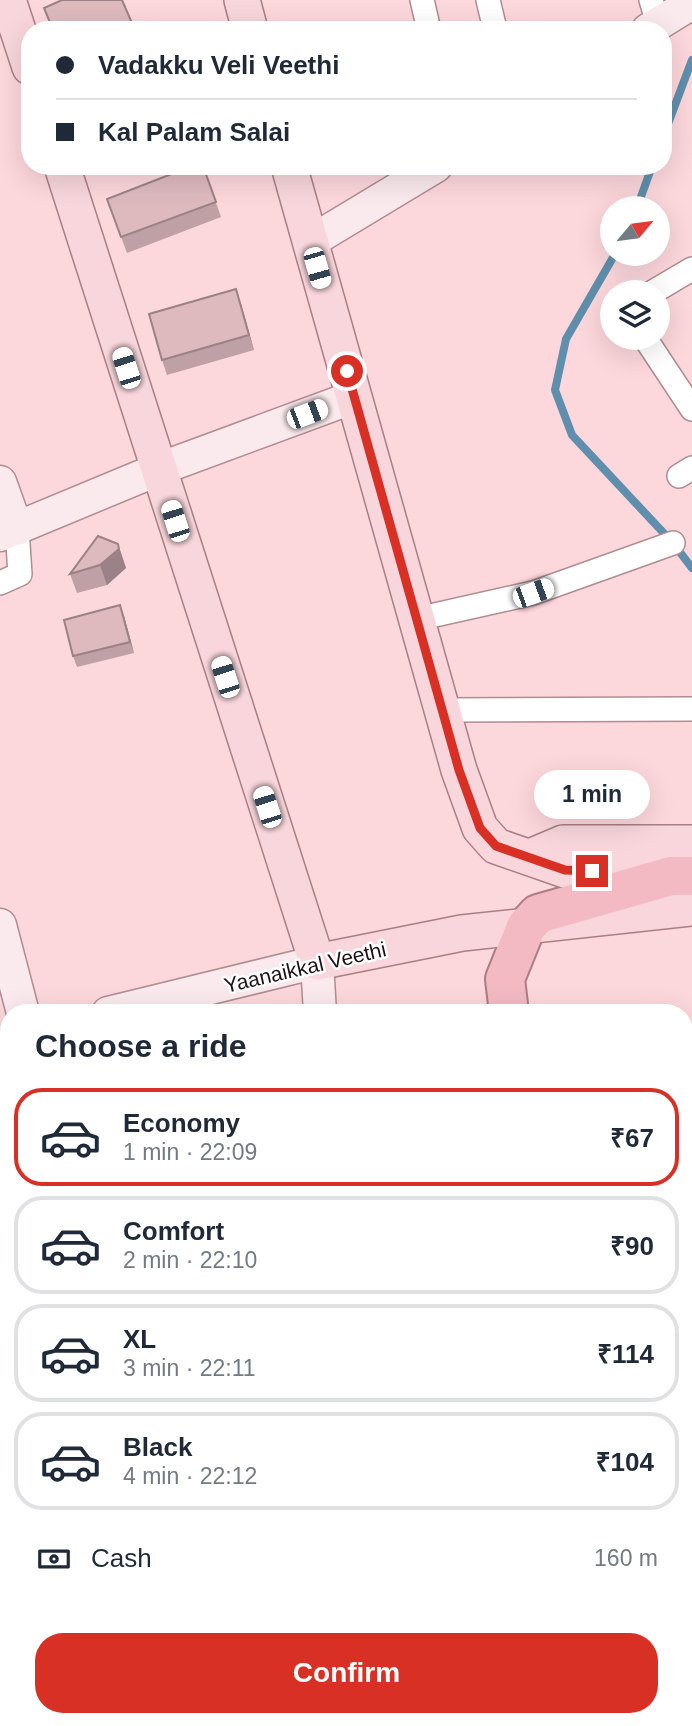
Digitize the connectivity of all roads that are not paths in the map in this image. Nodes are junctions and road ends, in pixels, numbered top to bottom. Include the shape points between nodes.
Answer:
1 (8, 0) edge
2 (242, 0) edge
3 (422, 0) edge
4 (488, 0) edge
5 (692, 3) edge
6 (652, 18) edge
7 (248, 21) edge
8 (427, 21) edge
9 (493, 21) edge
10 (21, 40) edge
11 (65, 175) edge
12 (291, 175) edge
13 (421, 175) edge
14 (310, 242) junction
15 (692, 269) edge
16 (670, 282) edge
17 (653, 350) edge
18 (354, 397) junction
19 (692, 409) edge
20 (159, 469) junction
21 (0, 482) edge
22 (8, 532) edge
23 (673, 543) dead end
24 (0, 583) edge
25 (417, 619) junction
26 (692, 709) edge
27 (442, 710) junction
28 (692, 842) edge
29 (530, 857) junction
30 (682, 876) edge
31 (692, 908) edge
32 (0, 925) edge
33 (526, 927) junction
34 (462, 933) junction
35 (317, 962) junction
36 (507, 996) edge
37 (21, 1004) edge
38 (145, 1004) edge
39 (319, 1004) edge

1 - 10 main road
2 - 7 main road
3 - 8 street
4 - 9 street
5 - 6 main road
11 - 20 main road
12 - 14 main road
13 - 14 main road
14 - 18 main road
15 - 16 street
17 - 19 street
18 - 20 main road
18 - 25 main road
20 - 22 main road
20 - 35 main road
21 - 22 main road
22 - 24 street via 20,574
23 - 25 street via 533,593
25 - 27 main road
26 - 27 street
27 - 29 main road via 480,828 496,846
28 - 29 main road via 563,843
29 - 30 main road via 565,870
30 - 33 highway via 538,914
31 - 33 main road, Yaanaikkal Veethi
32 - 37 main road
33 - 34 main road, Yaanaikkal Veethi
33 - 36 highway
34 - 35 main road, Yaanaikkal Veethi
34 - 36 main road via 489,949
35 - 38 main road, Yaanaikkal Veethi
35 - 39 main road

